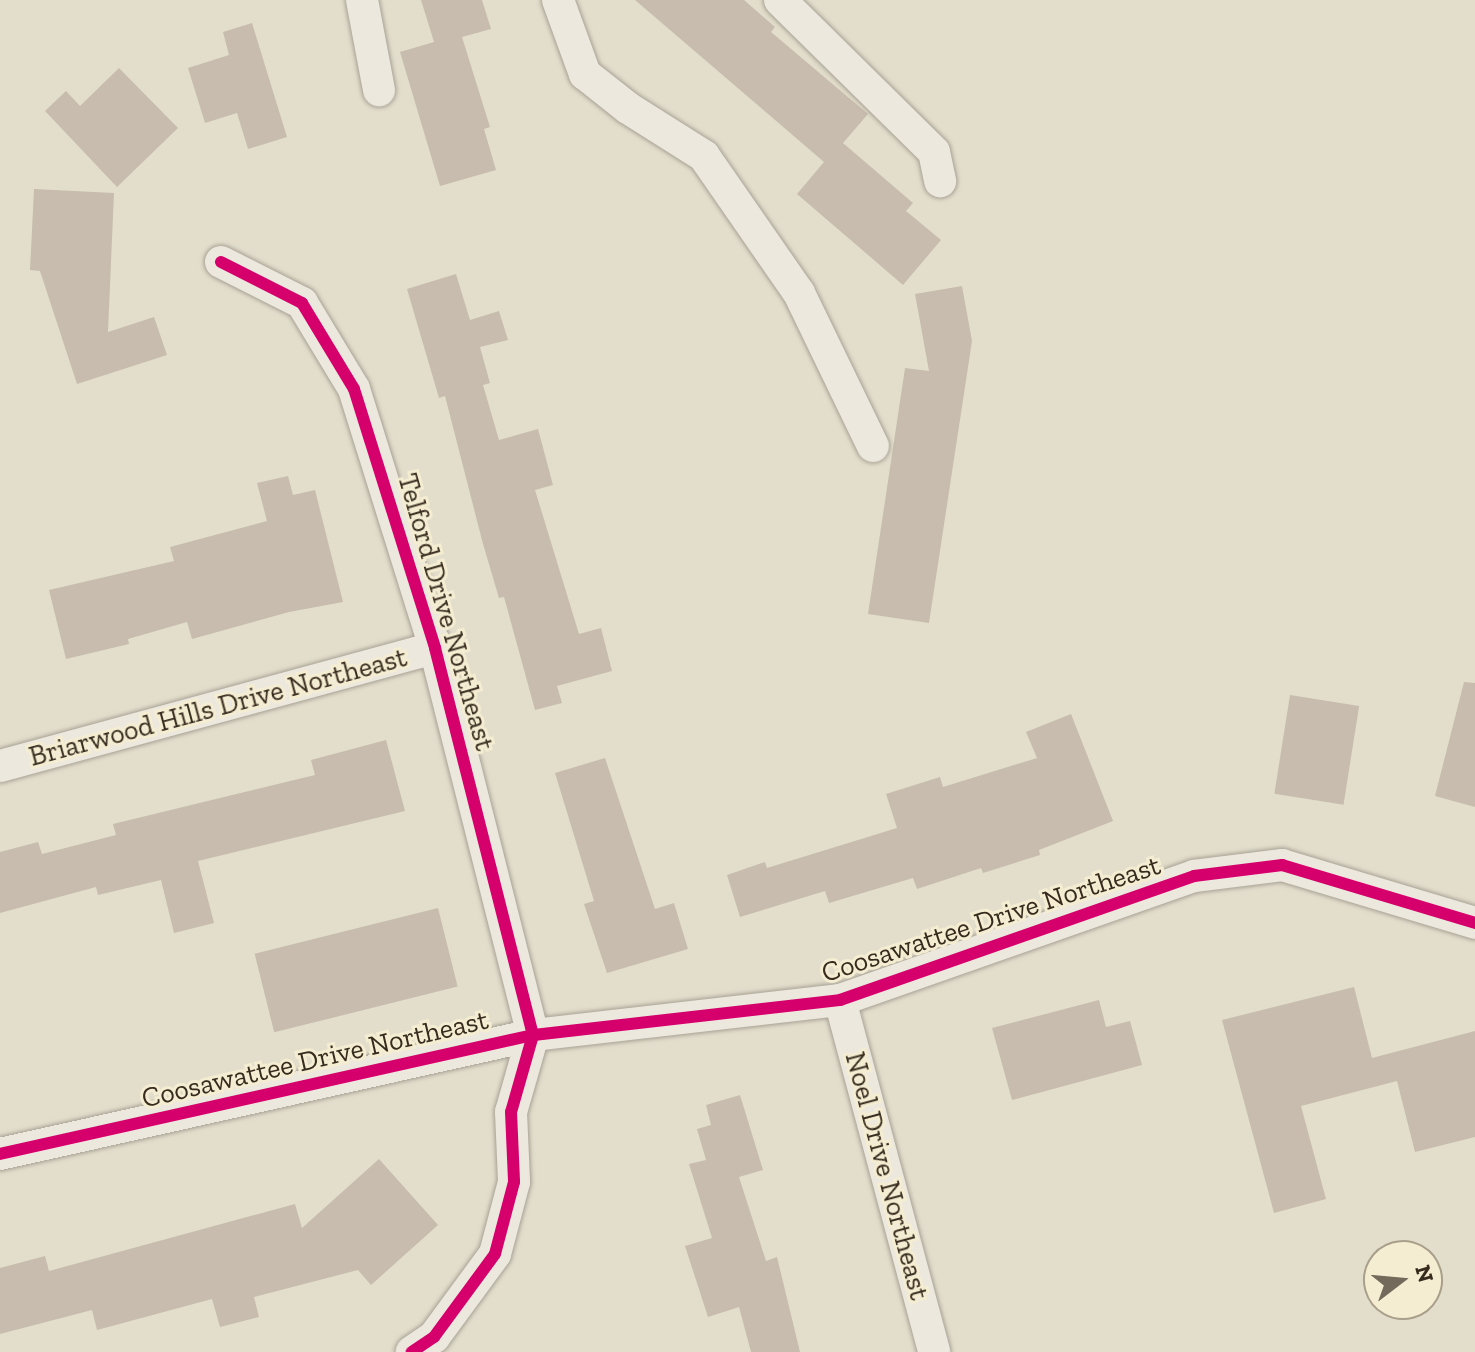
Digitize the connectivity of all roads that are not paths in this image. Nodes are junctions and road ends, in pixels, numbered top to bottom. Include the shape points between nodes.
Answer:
1 (362, 0) edge
2 (558, 0) edge
3 (780, 0) edge
4 (379, 90) dead end
5 (940, 181) dead end
6 (221, 262) dead end
7 (873, 446) dead end
8 (435, 648) junction
9 (0, 766) edge
10 (1475, 923) edge
11 (840, 1000) junction
12 (533, 1035) junction
13 (0, 1154) edge
14 (412, 1352) edge
15 (934, 1352) edge

1 - 4 street
2 - 7 street via 585,74 704,156 799,293
3 - 5 street via 934,152
6 - 8 street, Telford Drive Northeast via 302,303 354,389
8 - 9 street, Briarwood Hills Drive Northeast
8 - 12 street, Telford Drive Northeast
10 - 11 street, Coosawattee Drive Northeast via 1282,865 1194,876
11 - 12 street, Coosawattee Drive Northeast
11 - 15 street, Noel Drive Northeast
12 - 13 street, Coosawattee Drive Northeast
12 - 14 street via 511,1112 514,1182 495,1254 434,1337

